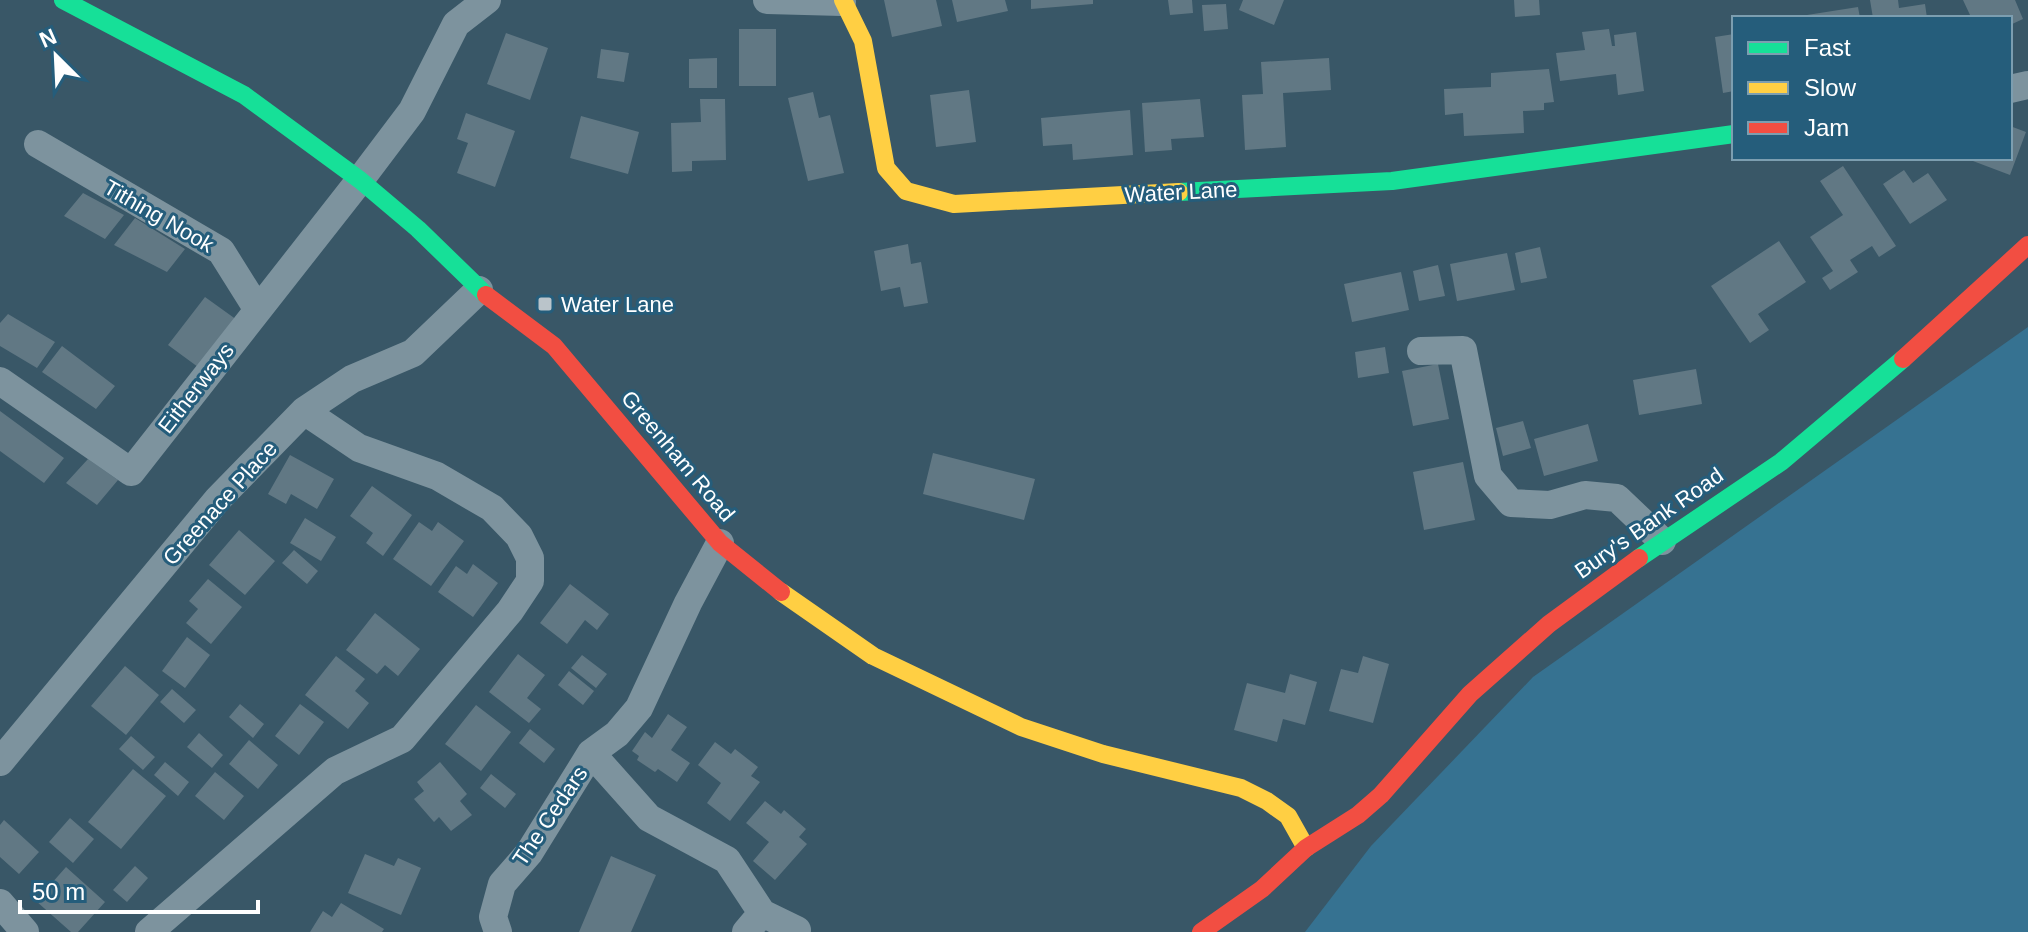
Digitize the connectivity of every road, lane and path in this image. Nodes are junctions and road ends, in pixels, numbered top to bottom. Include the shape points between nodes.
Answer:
1 (63, 0) edge
2 (487, 0) edge
3 (767, 0) edge
4 (842, 1) edge
5 (1732, 134) edge
6 (38, 144) dead end
7 (360, 180) junction
8 (2028, 245) edge
9 (479, 290) junction
10 (258, 310) junction
11 (1421, 351) dead end
12 (0, 381) edge
13 (304, 411) junction
14 (1662, 541) junction
15 (720, 543) junction
16 (591, 753) junction
17 (0, 762) edge
18 (1306, 848) junction
19 (0, 903) edge
20 (754, 922) edge
21 (797, 930) edge
22 (25, 932) edge
23 (149, 932) edge
24 (498, 932) edge
25 (1201, 932) edge

1 - 7 street, Greenham Road via 244,95
2 - 7 street via 456,24 412,111
3 - 4 street, Water Lane
4 - 5 street, Water Lane via 863,41 886,168 906,191 954,204 1392,181
6 - 10 street, Tithing Nook via 221,251
7 - 9 street, Greenham Road
7 - 10 street, Eitherways
8 - 14 street, Bury's Bank Road via 1781,462
9 - 13 street, Greenace Place via 413,353 352,379
9 - 15 street, Greenham Road via 554,346
10 - 12 street, Eitherways via 131,472
11 - 14 street via 1463,350 1488,476 1511,503 1550,505 1585,495 1617,498
13 - 17 street, Greenace Place via 218,499
13 - 23 street via 359,448 437,476 492,508 519,536 530,558 530,581 402,739 335,771
14 - 18 street, Bury's Bank Road via 1549,624 1470,694 1381,795
15 - 16 street, The Cedars via 639,708
15 - 18 street, Greenham Road via 797,605 873,656 1021,727 1103,754 1241,788 1288,816
16 - 20 street via 649,818 727,860
16 - 24 street, The Cedars via 529,853 502,884 493,917
18 - 25 street, Bury's Bank Road via 1262,889
19 - 22 street
20 - 21 street

